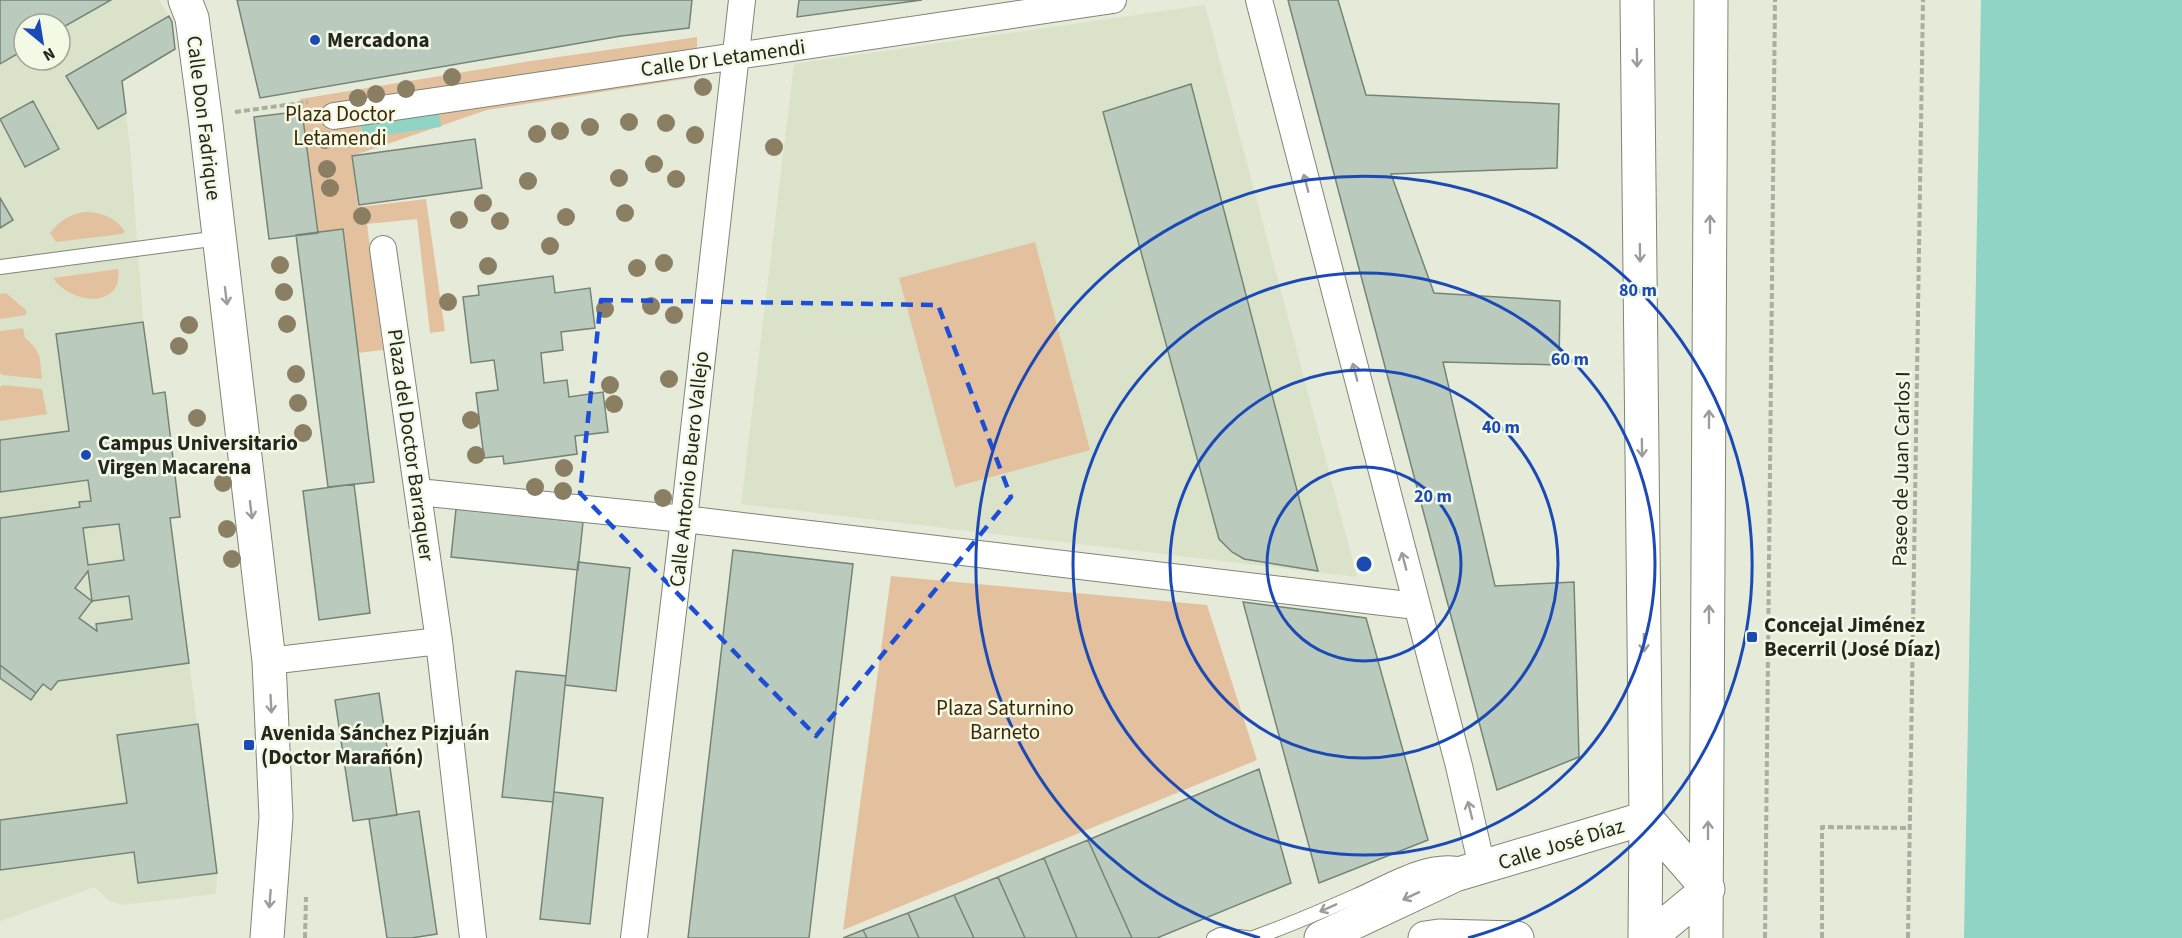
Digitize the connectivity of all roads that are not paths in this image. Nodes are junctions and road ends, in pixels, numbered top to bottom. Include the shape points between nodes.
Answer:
1 (185, 0) edge
2 (742, 0) edge
3 (1113, 0) edge
4 (1258, 0) edge
5 (1637, 0) edge
6 (1711, 0) edge
7 (735, 56) junction
8 (334, 116) road end
9 (219, 237) junction
10 (383, 249) dead end
11 (0, 267) edge
12 (418, 492) junction
13 (684, 519) junction
14 (1416, 606) junction
15 (440, 641) junction
16 (269, 661) junction
17 (1646, 818) junction
18 (1482, 867) junction
19 (1707, 889) junction
20 (267, 938) edge
21 (473, 938) edge
22 (634, 938) edge
23 (1214, 938) edge
24 (1247, 938) edge
25 (1253, 938) edge
26 (1321, 938) edge
27 (1425, 938) edge
28 (1517, 938) edge
29 (1647, 938) edge
30 (1706, 938) edge

1 - 9 main road, Calle Don Fadrique via 192,18
2 - 7 street, Calle Antonio Buero Vallejo
3 - 7 street, Calle Dr Letamendi
14 -> 4 street
5 -> 17 main road
19 -> 6 main road
7 - 8 street, Calle Dr Letamendi
7 - 13 street, Calle Antonio Buero Vallejo
9 - 11 lane
9 -> 16 main road, Calle Don Fadrique
10 - 12 street, Plaza del Doctor Barraquer
12 - 13 street
12 - 15 street, Plaza del Doctor Barraquer
13 - 14 street
13 - 22 street, Calle Antonio Buero Vallejo
18 -> 14 street
15 - 16 street
15 - 21 street, Plaza del Doctor Barraquer
16 -> 20 main road, Calle Don Fadrique via 276,817
17 - 18 main road, Calle José Díaz
17 - 19 main road, Calle José Díaz
17 - 29 main road
18 -> 25 lane via 1449,862 1423,867
18 -> 26 main road, Calle José Díaz via 1455,875
19 - 29 main road
19 - 30 main road
23 - 24 lane
27 - 28 main road

